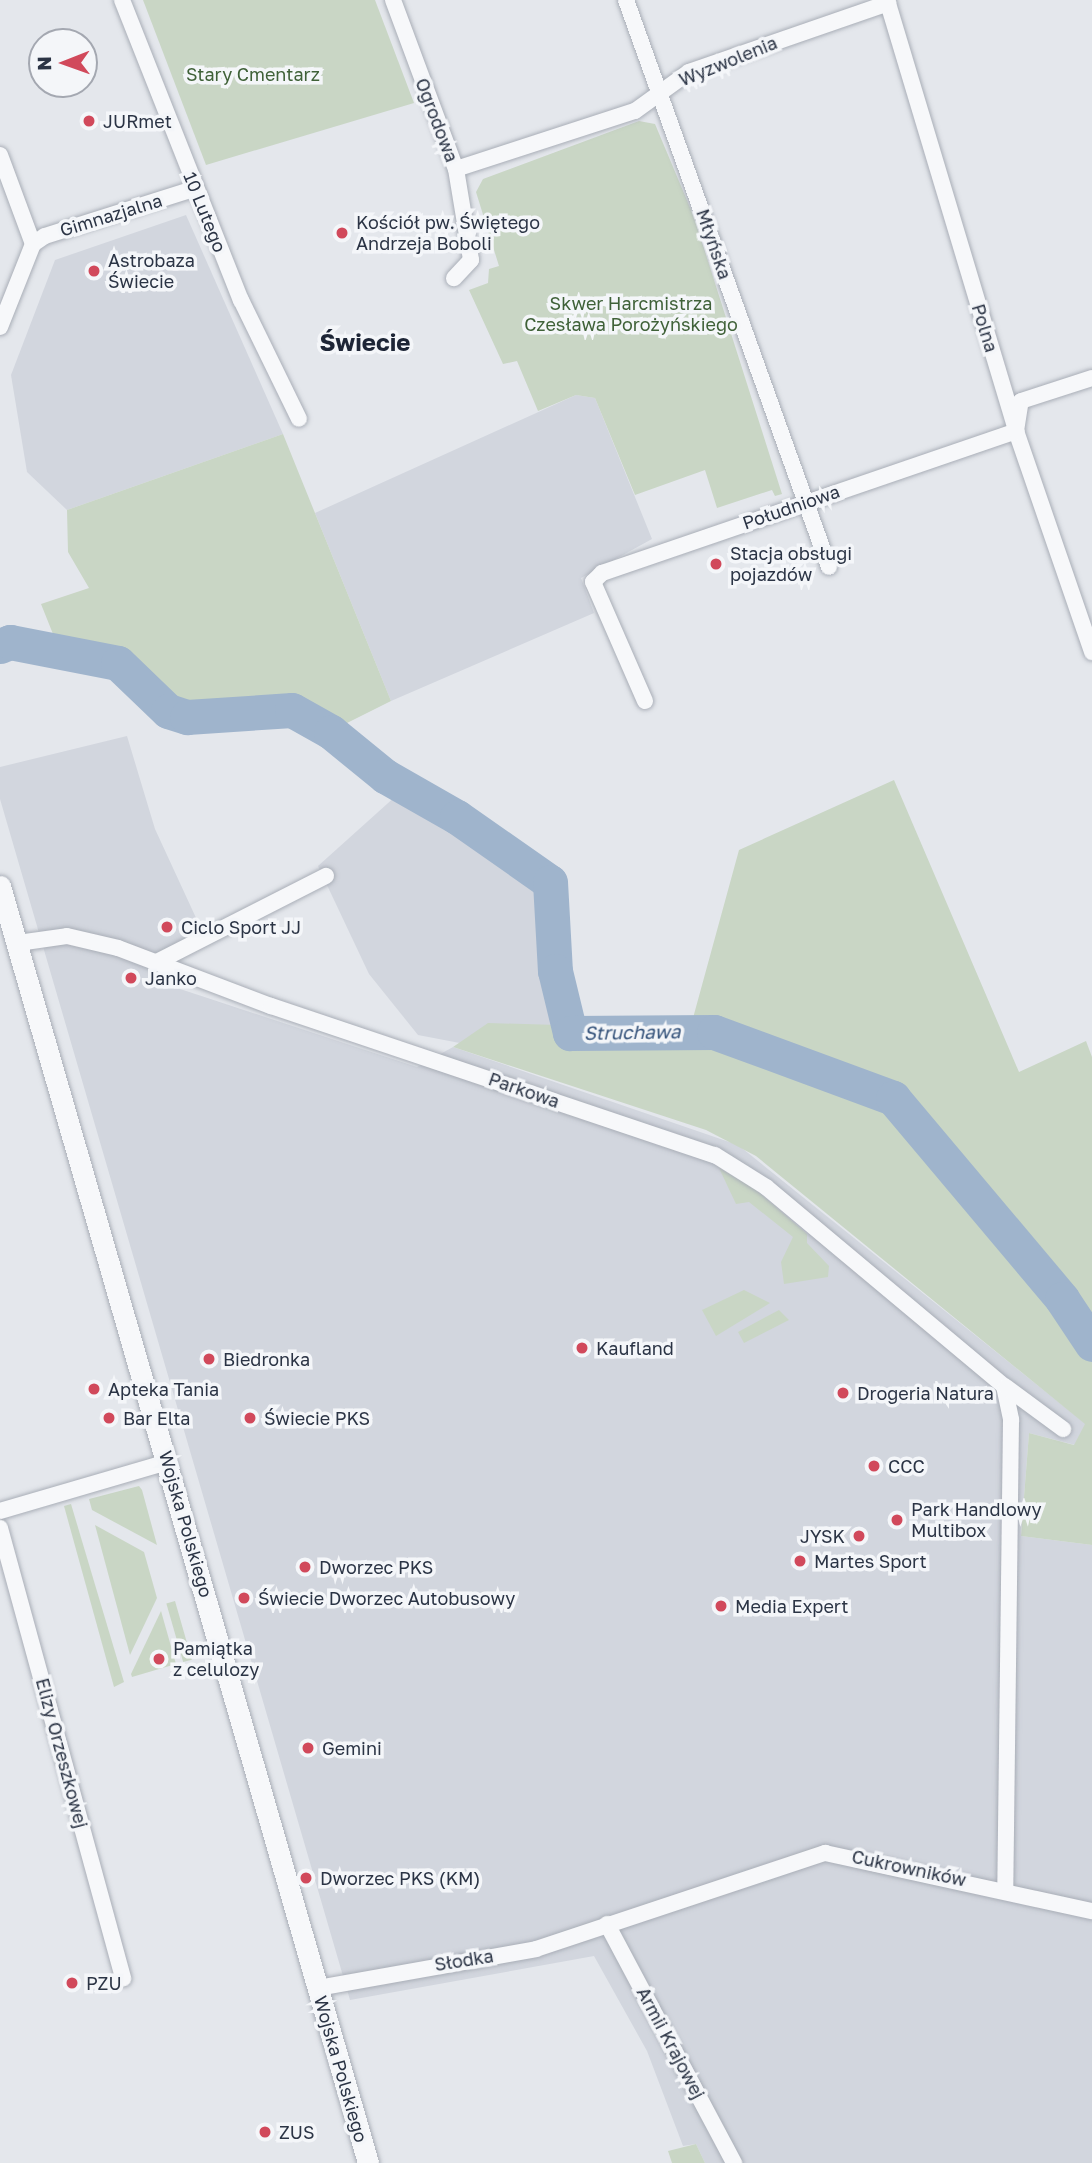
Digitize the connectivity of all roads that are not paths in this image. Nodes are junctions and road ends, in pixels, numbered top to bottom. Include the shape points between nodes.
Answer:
1 (122, 0) edge
2 (393, 0) edge
3 (626, 0) edge
4 (888, 1) edge
5 (662, 94) junction
6 (0, 155) edge
7 (456, 169) junction
8 (196, 188) junction
9 (33, 244) junction
10 (454, 278) dead end
11 (0, 327) edge
12 (1092, 378) edge
13 (299, 419) dead end
14 (1016, 430) junction
15 (804, 503) junction
16 (829, 567) dead end
17 (1092, 652) edge
18 (645, 701) dead end
19 (326, 876) dead end
20 (0, 886) edge
21 (18, 943) junction
22 (155, 963) junction
23 (1004, 1386) junction
24 (1063, 1429) dead end
25 (168, 1462) junction
26 (0, 1511) edge
27 (0, 1528) edge
28 (1005, 1888) junction
29 (1092, 1911) edge
30 (607, 1924) junction
31 (123, 1979) dead end
32 (318, 1988) junction
33 (368, 2163) edge
34 (734, 2163) edge

1 - 8 street, 10 Lutego
2 - 7 street, Ogrodowa
3 - 5 street, Młyńska
4 - 5 street, Wyzwolenia via 689,72
4 - 14 street, Polna
5 - 7 street, Wyzwolenia via 635,111
5 - 15 street, Młyńska
6 - 9 street
7 - 10 street, Ogrodowa via 471,260
8 - 9 street, Gimnazjalna via 57,231
8 - 13 street, 10 Lutego
9 - 11 street
12 - 14 street via 1021,401
14 - 15 street, Południowa
14 - 17 street, Polna
15 - 16 street, Młyńska
15 - 18 street, Południowa via 602,573 593,582
19 - 22 street
20 - 21 street, Wojska Polskiego
21 - 22 street, Parkowa via 75,937
21 - 25 street, Wojska Polskiego
22 - 23 street, Parkowa via 715,1154 766,1187
23 - 24 street, Parkowa
23 - 28 street via 1011,1420
25 - 26 street
25 - 32 street, Wojska Polskiego
27 - 31 street, Elizy Orzeszkowej
28 - 29 street, Cukrowników
28 - 30 street, Cukrowników via 825,1853
30 - 32 street, Słodka via 536,1949
30 - 34 street, Armii Krajowej
32 - 33 street, Wojska Polskiego

